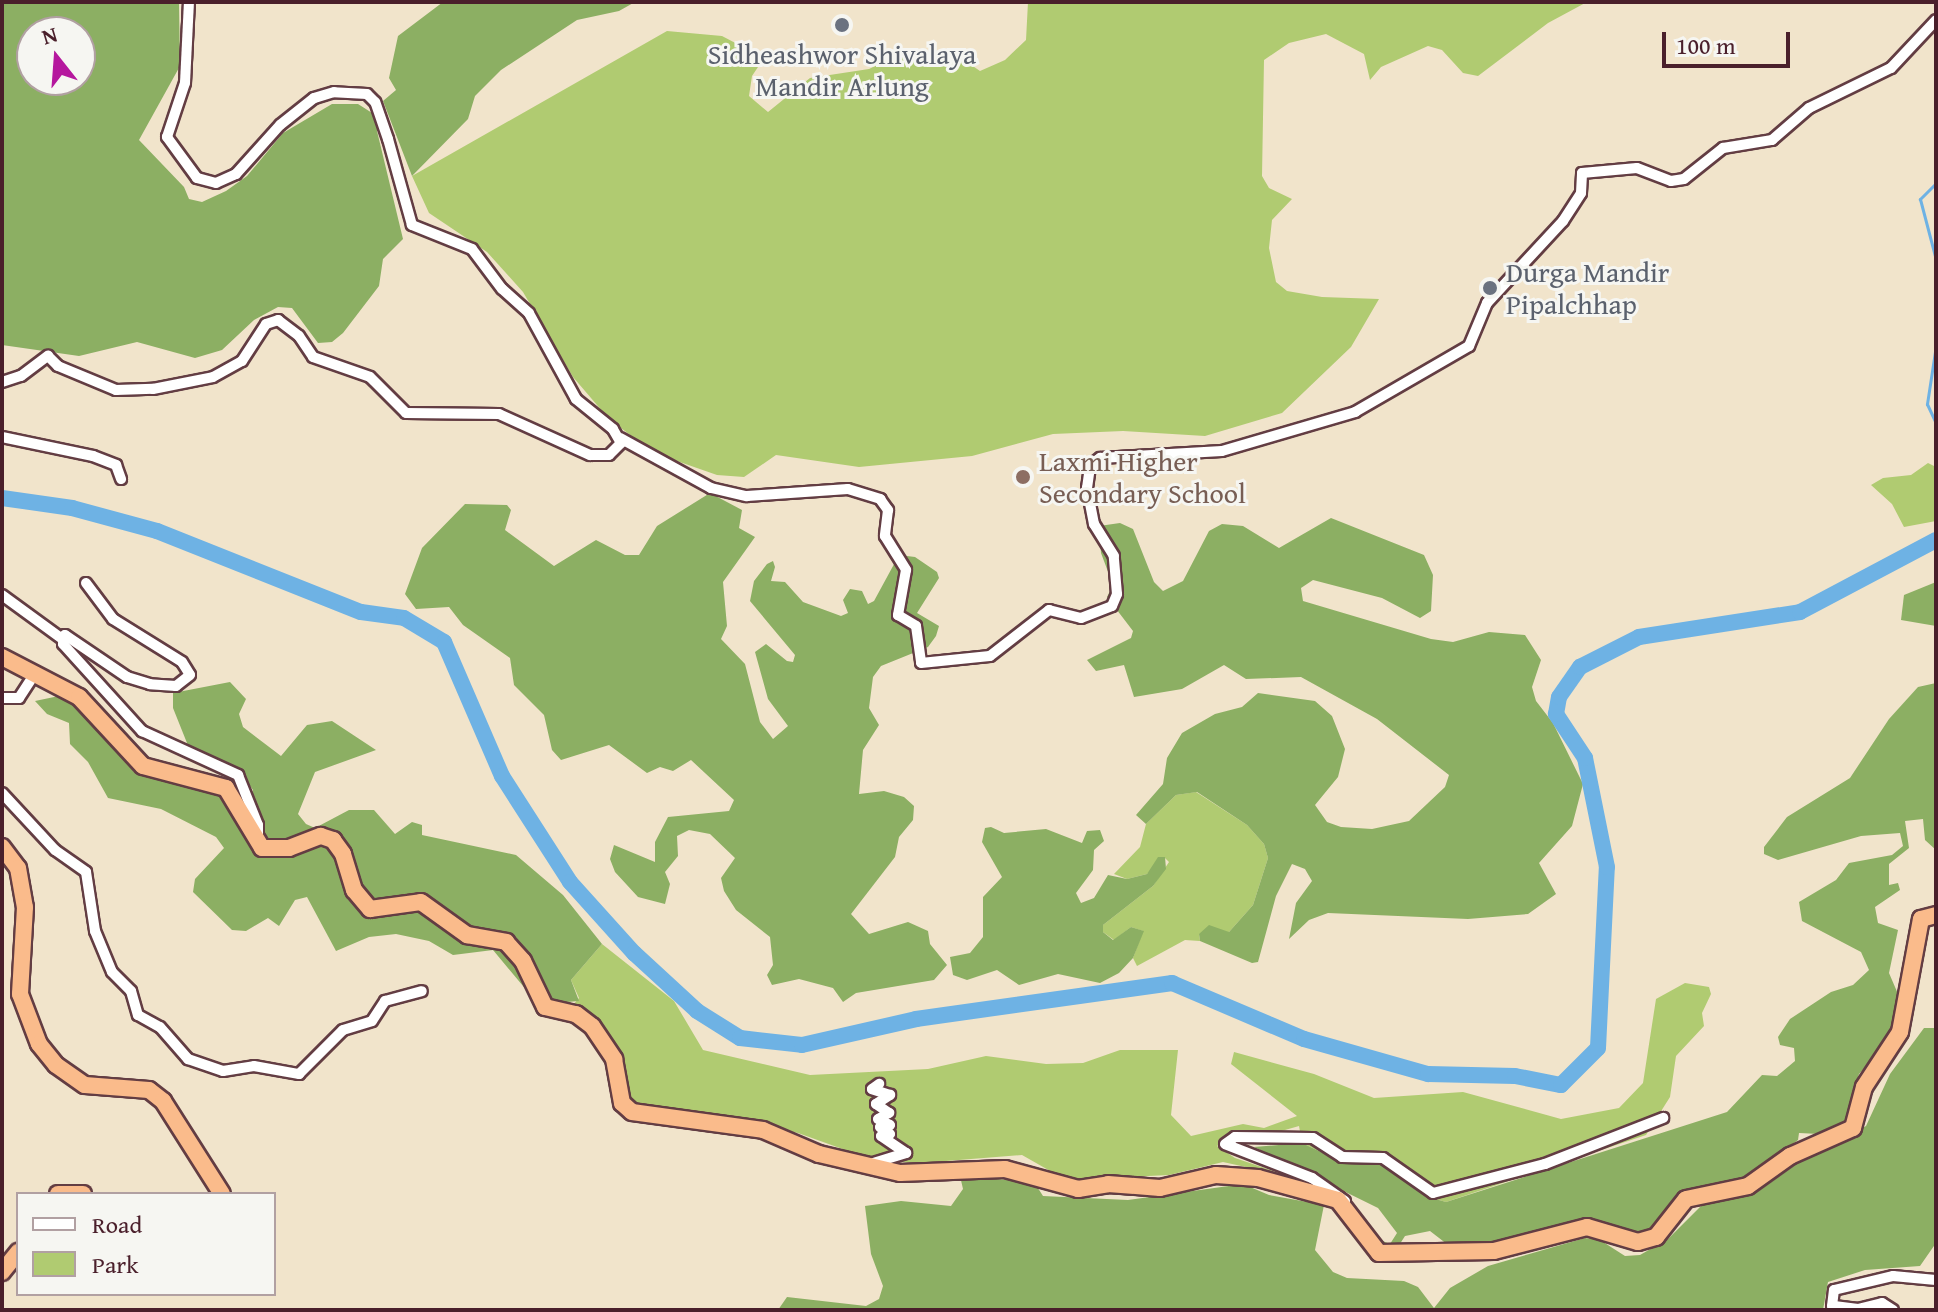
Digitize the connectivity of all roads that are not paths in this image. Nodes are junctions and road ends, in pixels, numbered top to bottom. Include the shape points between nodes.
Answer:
1 (189, 2) edge
2 (1936, 20) edge
3 (2, 382) edge
4 (2, 437) edge
5 (620, 438) junction
6 (121, 479) dead end
7 (86, 583) dead end
8 (2, 595) edge
9 (61, 638) junction
10 (2, 657) edge
11 (36, 672) junction
12 (2, 698) edge
13 (2, 793) edge
14 (258, 844) junction
15 (2, 847) edge
16 (1936, 915) edge
17 (422, 991) dead end
18 (879, 1084) dead end
19 (1663, 1118) dead end
20 (869, 1165) junction
21 (221, 1192) edge
22 (1348, 1206) junction
23 (16, 1254) edge
24 (2, 1272) edge
25 (1936, 1280) edge
26 (1893, 1310) edge

1 - 5 street via 185,83 167,137 197,178 216,183 236,174 280,125 314,98 334,92 367,94 380,114 412,225 472,249 529,313 576,399
2 - 5 street via 1891,68 1809,108 1772,140 1723,148 1684,179 1671,181 1637,168 1582,173 1581,193 1563,221 1487,303 1469,346 1355,412 1222,451 1100,458 1090,466 1087,498 1094,524 1114,556 1117,594 1112,606 1081,618 1049,610 990,656 921,663 916,626 898,615 906,570 885,536 888,510 880,499 848,489 747,496 711,488
3 - 5 street via 21,376 48,356 58,366 116,390 213,377 242,361 266,324 278,320 299,336 313,357 370,377 406,413 499,414 590,455 616,451
4 - 6 street via 93,456 116,465
7 - 9 street via 113,619 182,662 190,675 176,686 150,684 127,677 65,635
8 - 9 street
9 - 14 street via 142,731 238,775 258,825
10 - 11 highway
11 - 12 street via 19,698
11 - 14 highway via 87,703 143,766 226,788
13 - 17 street via 55,850 86,872 91,918 112,972 131,991 138,1015 160,1027 188,1059 223,1071 254,1066 299,1074 343,1030 372,1021 385,1001
14 - 20 highway via 289,848 321,836 333,840 354,890 370,909 421,902 467,935 506,942 523,961 545,1007 576,1014 592,1026 614,1059 622,1103 632,1112 763,1130 819,1154
15 - 21 highway via 18,868 25,907 20,994 39,1044 56,1065 85,1085 149,1090 163,1101
16 - 22 highway via 1921,919 1900,1032 1864,1087 1853,1128 1790,1156 1748,1186 1686,1199 1656,1237 1638,1242 1587,1227 1494,1251 1379,1253
18 - 20 street via 872,1089 890,1095 876,1104 889,1113 878,1119 890,1125 881,1125 890,1134 881,1136 906,1153
19 - 22 street via 1572,1155 1468,1188 1433,1193 1383,1158 1342,1157 1313,1138 1235,1137 1225,1144 1312,1178 1338,1192
20 - 22 highway via 900,1173 1005,1169 1078,1189 1108,1184 1160,1188 1216,1175 1258,1178
23 - 24 highway
25 - 26 street via 1893,1276 1834,1290 1832,1306 1858,1309 1882,1303

